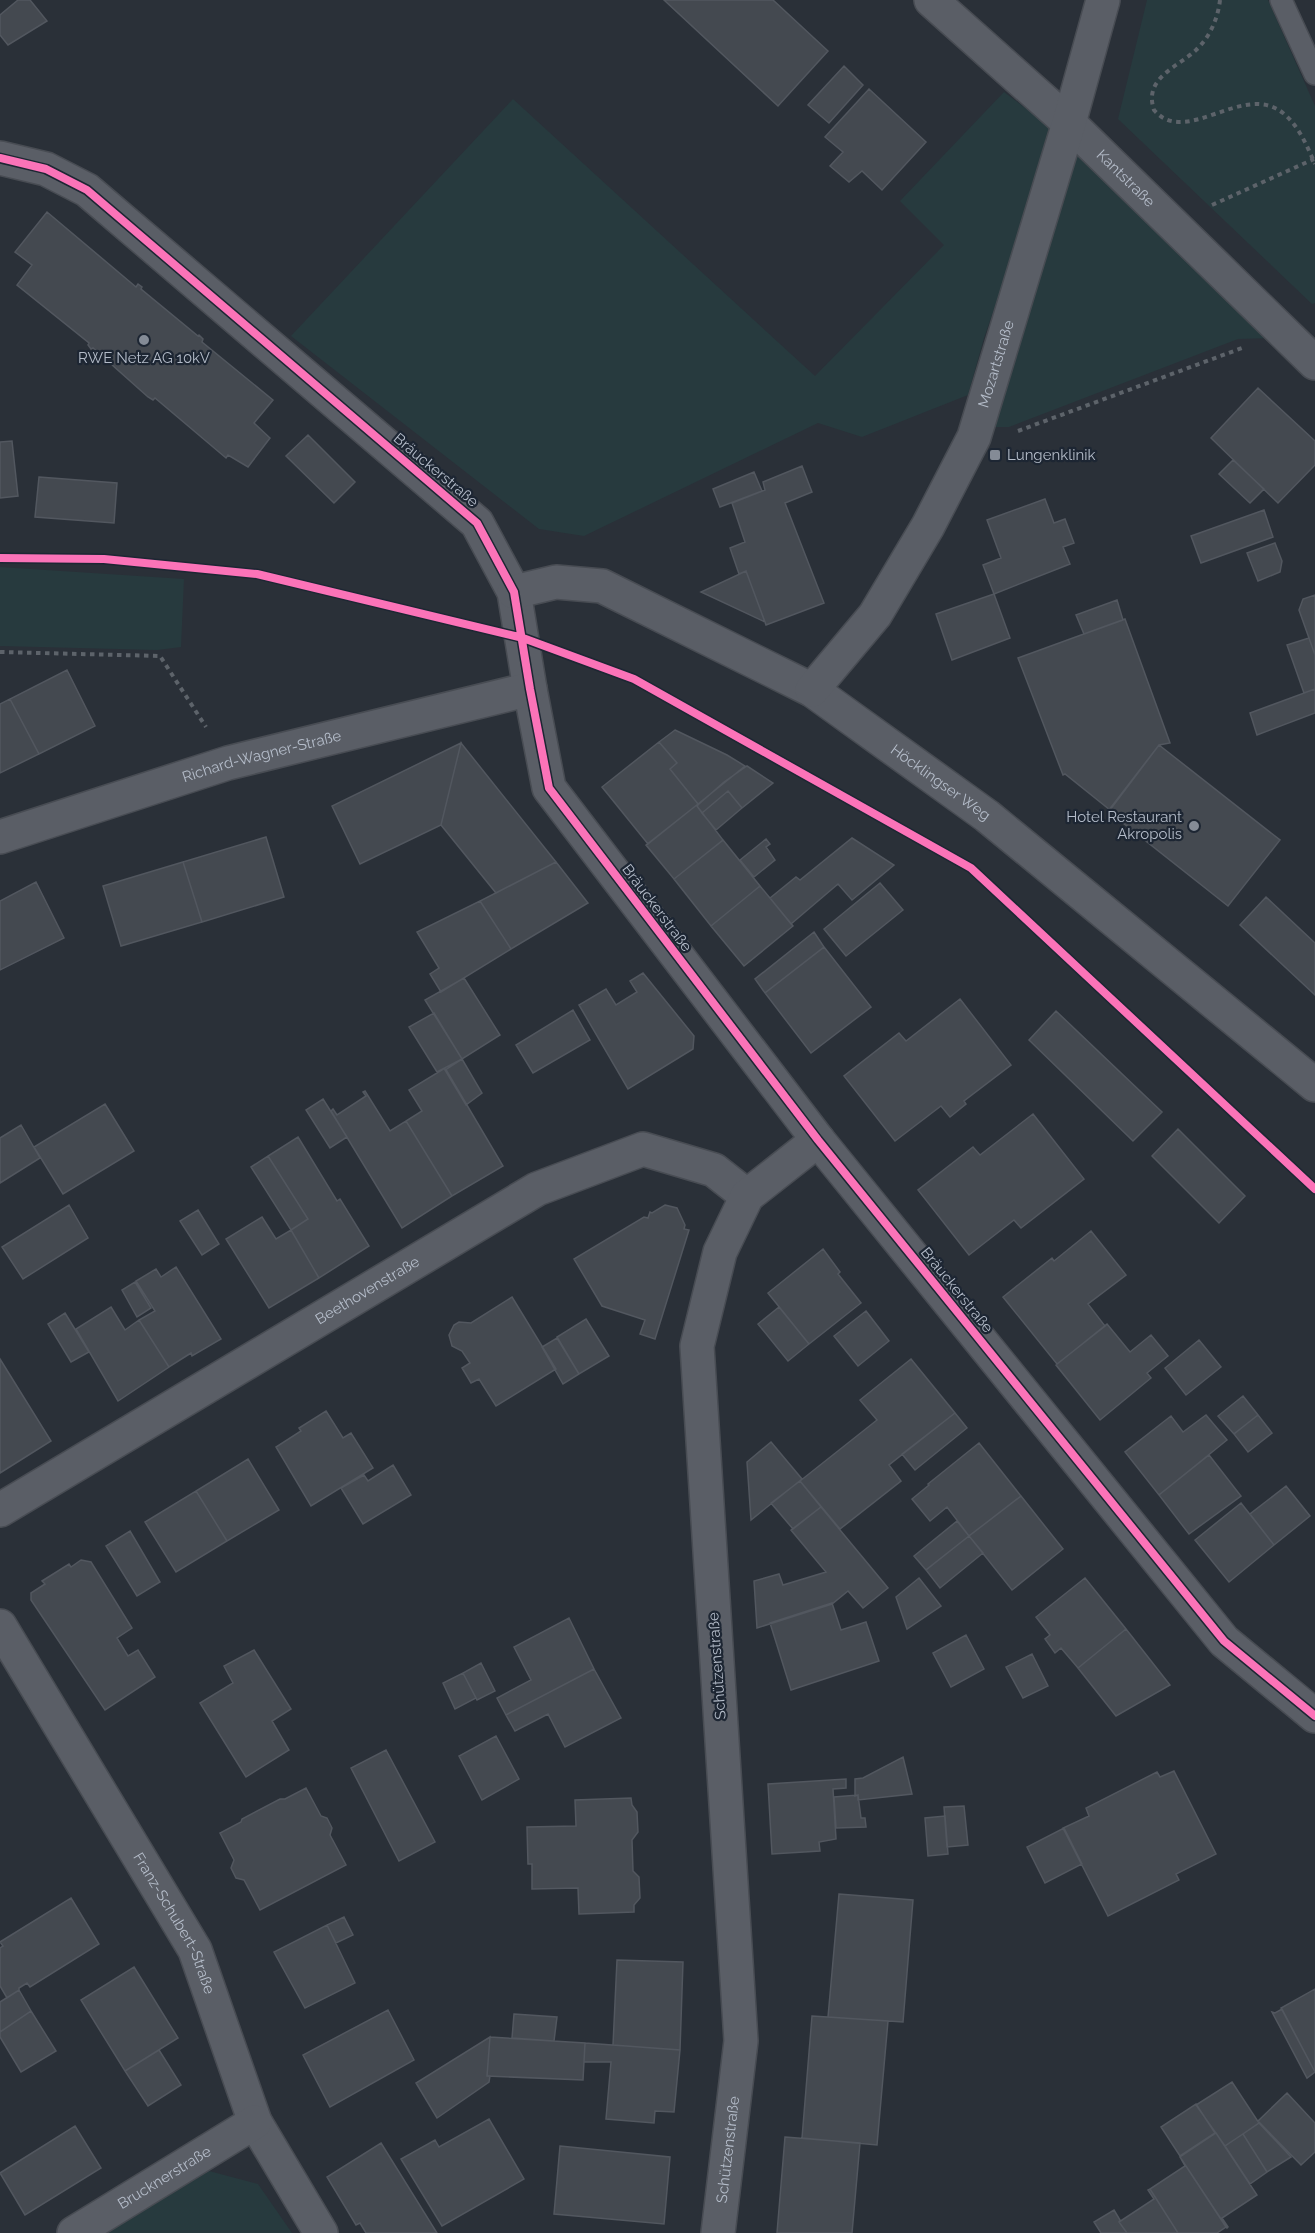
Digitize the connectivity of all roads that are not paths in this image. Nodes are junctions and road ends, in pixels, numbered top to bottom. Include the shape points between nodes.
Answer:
1 (931, 0) edge
2 (1103, 0) edge
3 (1281, 0) edge
4 (1315, 74) edge
5 (1069, 123) junction
6 (0, 158) edge
7 (1310, 352) edge
8 (514, 592) junction
9 (530, 689) junction
10 (812, 690) junction
11 (0, 837) edge
12 (1315, 1085) edge
13 (818, 1140) junction
14 (747, 1196) junction
15 (0, 1510) edge
16 (0, 1626) edge
17 (1315, 1716) edge
18 (255, 2122) junction
19 (74, 2233) edge
20 (321, 2233) edge
21 (718, 2233) edge

1 - 5 street, Kantstraße
2 - 5 street, Mozartstraße
3 - 4 lane
5 - 7 street, Kantstraße
5 - 10 street, Mozartstraße via 974,437 928,526 875,615
6 - 8 street, Bräuckerstraße via 46,169 87,190 477,523
8 - 9 street, Bräuckerstraße
8 - 10 street, Höcklingser Weg via 556,582 602,586
9 - 11 street, Richard-Wagner-Straße via 228,763
9 - 13 street, Bräuckerstraße via 549,788
10 - 12 street, Höcklingser Weg via 987,816
13 - 14 street, Schützenstraße
13 - 17 street, Bräuckerstraße via 1224,1641
14 - 15 street, Beethovenstraße via 714,1170 644,1149 537,1189
14 - 21 street, Schützenstraße via 720,1252 697,1346 741,2041
16 - 18 street, Franz-Schubert-Straße via 195,1950
18 - 19 street, Brucknerstraße
18 - 20 street, Franz-Schubert-Straße

